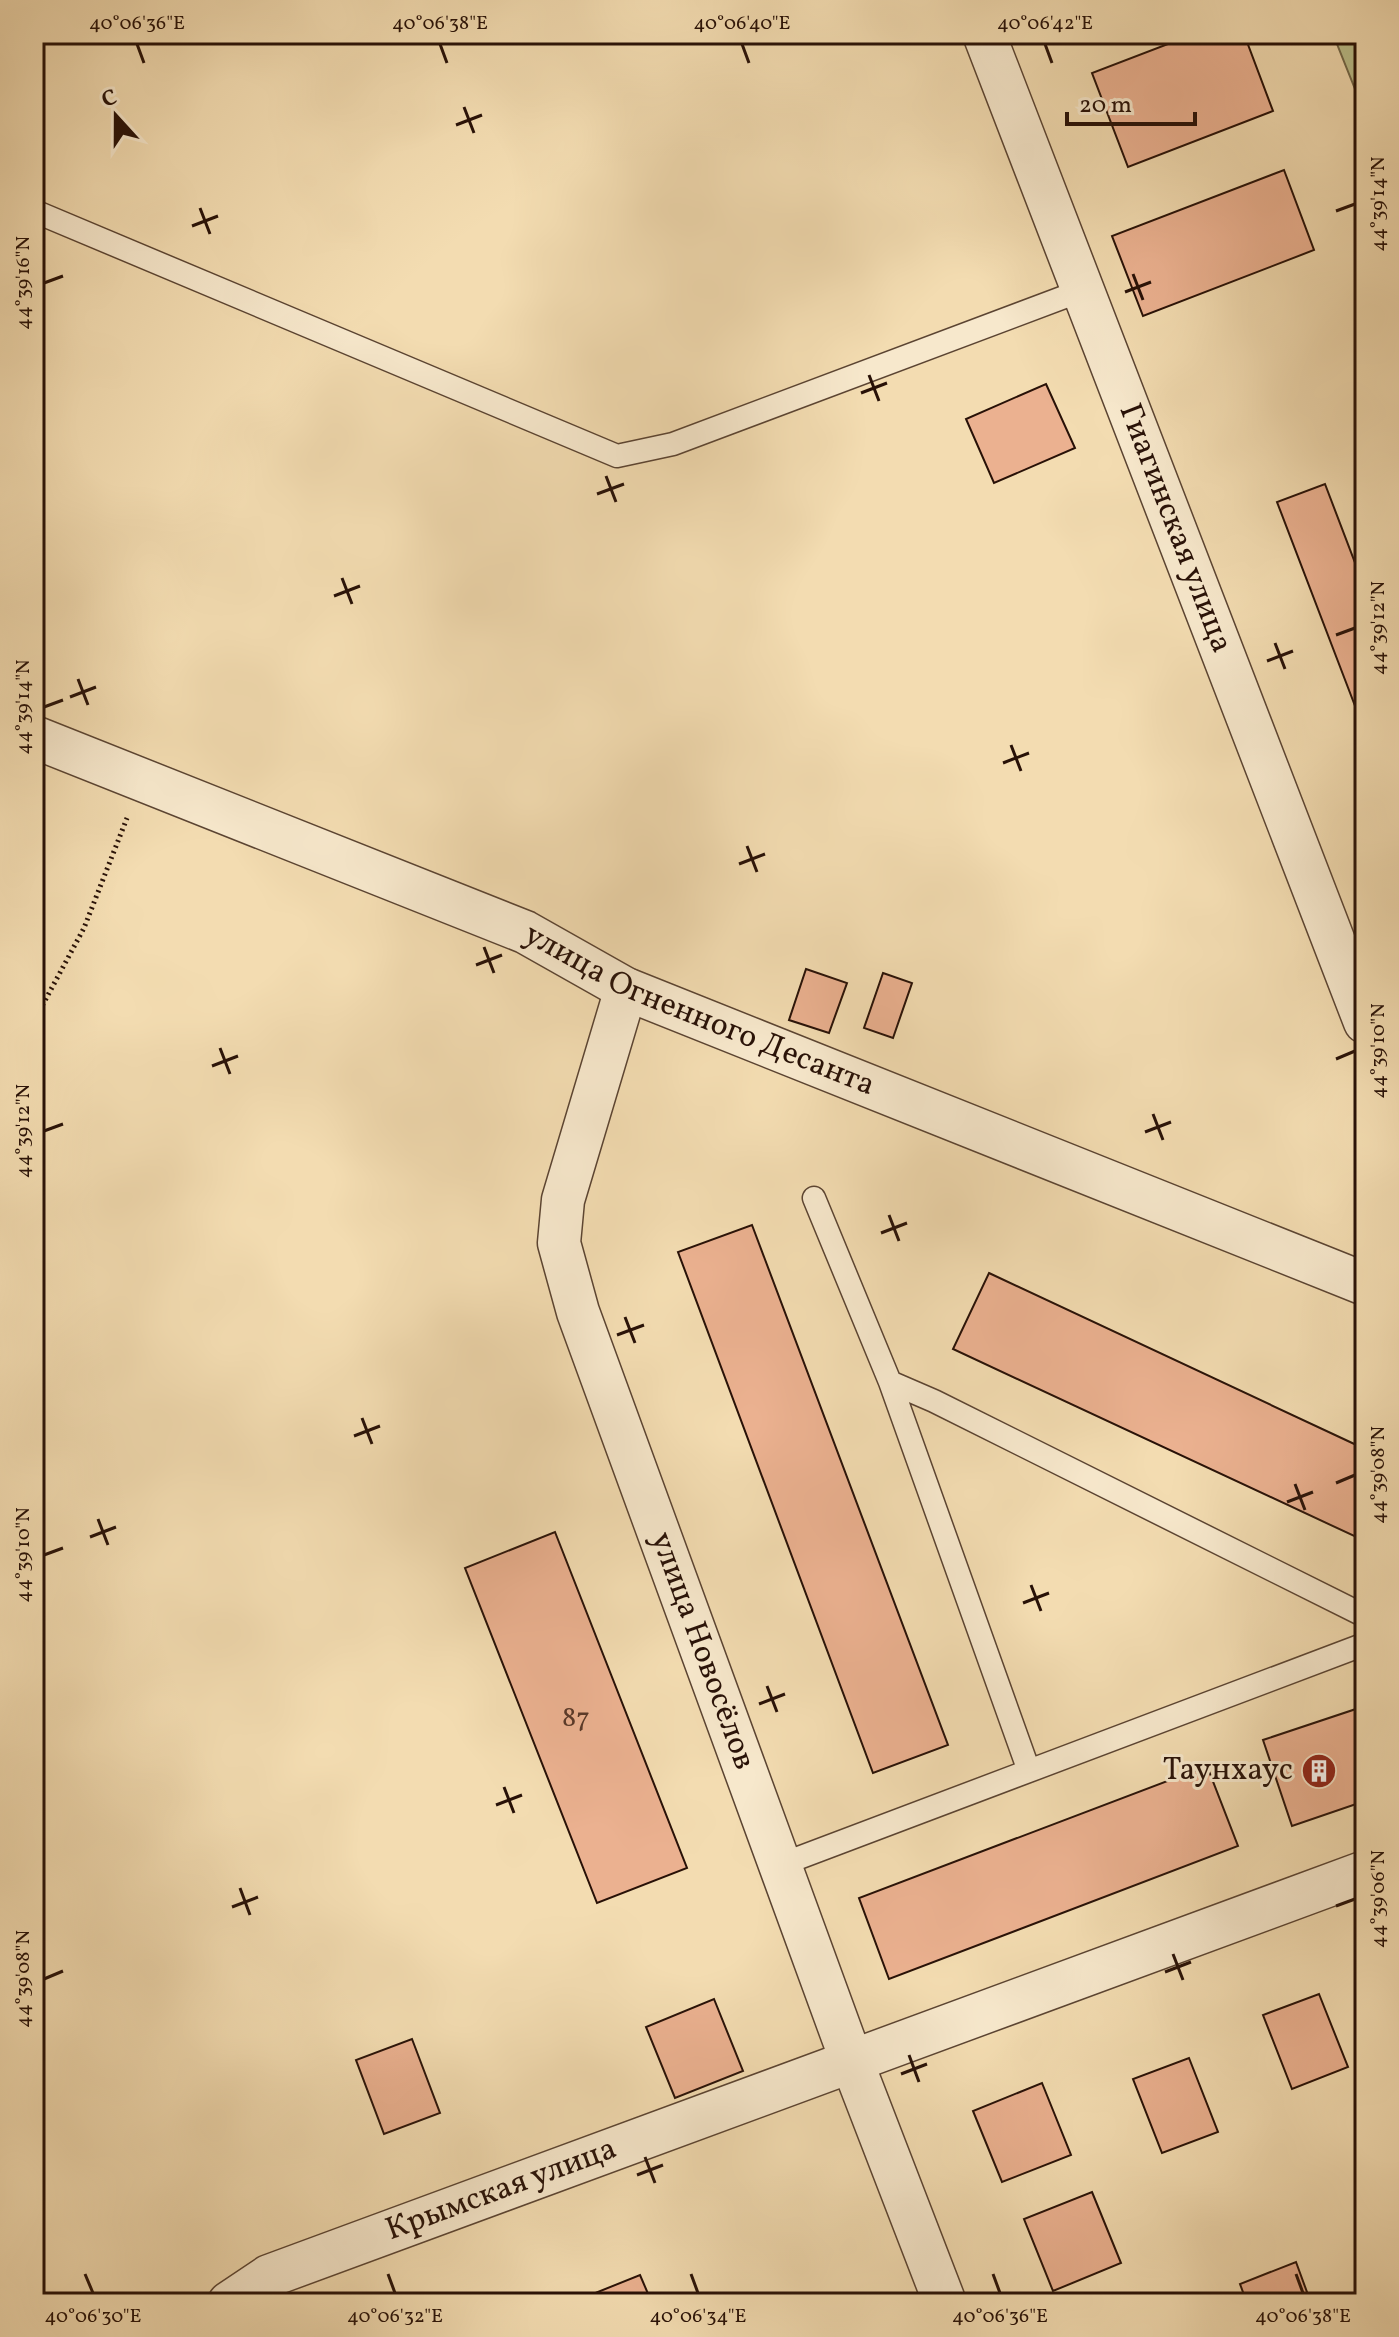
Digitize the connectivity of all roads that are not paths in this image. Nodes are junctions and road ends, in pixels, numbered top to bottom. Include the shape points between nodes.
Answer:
1 (984, 34) edge
2 (34, 211) edge
3 (1083, 290) junction
4 (34, 737) edge
5 (626, 989) junction
6 (1365, 1022) edge
7 (814, 1198) dead end
8 (1365, 1284) edge
9 (890, 1382) junction
10 (1365, 1616) edge
11 (1365, 1644) edge
12 (1029, 1771) junction
13 (780, 1865) junction
14 (1365, 1872) edge
15 (852, 2062) junction
16 (229, 2303) edge
17 (945, 2303) edge

1 - 3 street, Гиагинская улица
2 - 3 lane via 617,456 673,444
3 - 6 street, Гиагинская улица
4 - 5 street, улица Огненного Десанта via 525,932
5 - 8 street, улица Огненного Десанта
5 - 13 street, улица Новосёлов via 563,1200 559,1243 578,1312
7 - 9 lane
9 - 10 lane
9 - 12 lane
11 - 12 lane
12 - 13 lane
13 - 15 street, улица Новосёлов
14 - 15 street, Крымская улица
15 - 16 street, Крымская улица via 269,2276
15 - 17 street, улица Новосёлов

